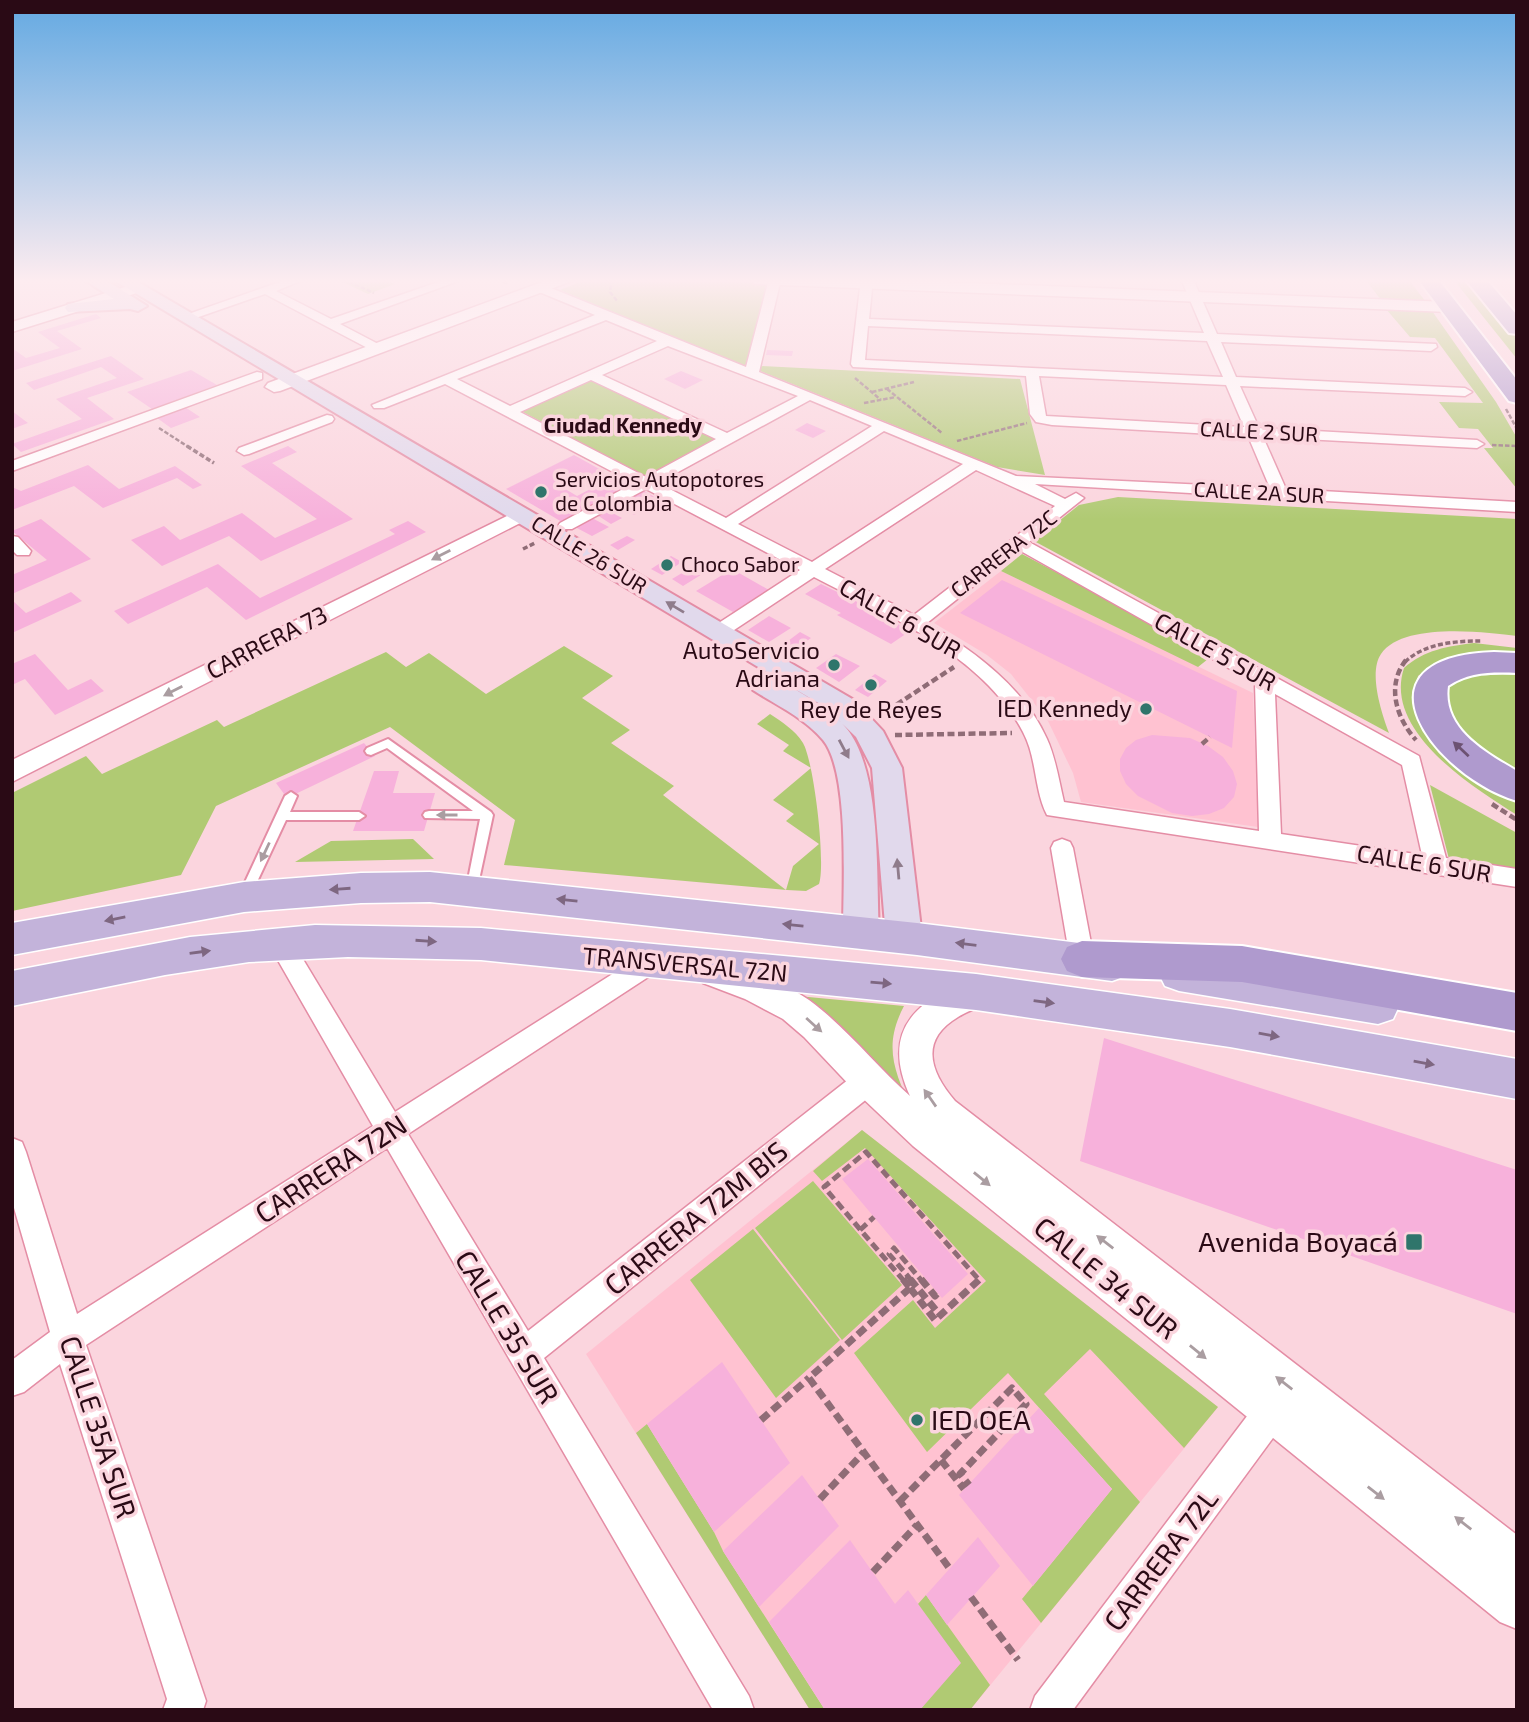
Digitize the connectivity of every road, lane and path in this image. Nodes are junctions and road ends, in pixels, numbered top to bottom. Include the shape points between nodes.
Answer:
1 (232, 359) edge
2 (248, 359) edge
3 (351, 359) edge
4 (496, 359) edge
5 (626, 359) edge
6 (714, 359) edge
7 (755, 359) edge
8 (858, 359) edge
9 (1222, 359) edge
10 (1489, 359) edge
11 (858, 364) junction
12 (1032, 373) junction
13 (751, 374) junction
14 (591, 375) junction
15 (257, 376) junction
16 (447, 379) junction
17 (1232, 382) junction
18 (286, 385) junction
19 (887, 389) dead end
20 (1465, 392) dead end
21 (809, 395) junction
22 (1517, 396) edge
23 (881, 400) dead end
24 (379, 405) dead end
25 (510, 411) junction
26 (143, 418) junction
27 (327, 419) junction
28 (1041, 419) junction
29 (883, 426) junction
30 (1254, 432) junction
31 (944, 435) dead end
32 (727, 439) junction
33 (1477, 444) joint
34 (1517, 446) edge
35 (244, 451) dead end
36 (943, 451) junction
37 (214, 463) dead end
38 (974, 464) junction
39 (12, 466) edge
40 (1002, 475) junction
41 (646, 483) junction
42 (1093, 484) junction
43 (1280, 494) junction
44 (1066, 505) junction
45 (1517, 507) edge
46 (512, 520) junction
47 (726, 525) junction
48 (566, 526) dead end
49 (1018, 543) junction
50 (814, 570) junction
51 (915, 623) junction
52 (718, 632) junction
53 (968, 658) junction
54 (1517, 663) edge
55 (1265, 679) junction
56 (824, 708) junction
57 (869, 731) junction
58 (1034, 733) junction
59 (1210, 737) dead end
60 (1202, 744) dead end
61 (371, 751) dead end
62 (12, 772) edge
63 (1517, 788) edge
64 (291, 796) dead end
65 (429, 815) dead end
66 (487, 815) junction
67 (282, 816) junction
68 (359, 816) dead end
69 (1270, 841) junction
70 (1062, 848) dead end
71 (1436, 866) junction
72 (1517, 878) edge
73 (471, 890) junction
74 (244, 897) junction
75 (861, 932) junction
76 (904, 937) junction
77 (12, 939) edge
78 (279, 943) junction
79 (1082, 959) junction
80 (672, 963) junction
81 (12, 989) edge
82 (976, 992) junction
83 (1517, 1012) edge
84 (1517, 1030) edge
85 (1517, 1079) edge
86 (868, 1081) junction
87 (391, 1131) junction
88 (12, 1152) edge
89 (874, 1217) dead end
90 (860, 1230) junction
91 (910, 1288) junction
92 (938, 1293) dead end
93 (940, 1315) junction
94 (68, 1338) junction
95 (524, 1354) junction
96 (809, 1378) junction
97 (12, 1380) edge
98 (1272, 1411) junction
99 (761, 1420) dead end
100 (864, 1452) junction
101 (944, 1457) junction
102 (820, 1500) dead end
103 (900, 1501) junction
104 (917, 1525) junction
105 (1517, 1565) edge
106 (950, 1569) dead end
107 (873, 1572) dead end
108 (971, 1597) dead end
109 (1517, 1605) edge
110 (1018, 1660) dead end
111 (185, 1706) edge
112 (735, 1710) edge
113 (1049, 1710) edge

1 - 15 main road, CALLE 26 SUR
2 - 18 main road, CALLE 26 SUR
3 - 18 street
4 - 16 street
5 - 14 street
6 - 13 street, CALLE 2A SUR
7 - 13 street
8 - 11 street
9 - 17 street
10 - 22 highway
11 - 12 street
11 - 23 path via 848,371
12 - 17 street
12 - 28 street
13 - 21 street, CALLE 2A SUR
14 - 25 street
14 - 32 street
15 - 18 main road, CALLE 26 SUR
15 - 26 street
16 - 24 street
16 - 25 street, CALLE 6 SUR
17 - 20 street
17 - 30 street
18 - 27 main road, CALLE 26 SUR
18 - 46 main road, CALLE 26 SUR
19 - 31 path
21 - 29 street, CALLE 2A SUR
21 - 32 street
25 - 41 street, CALLE 6 SUR
26 - 37 path
26 - 39 street
27 - 35 street
27 - 46 main road, CALLE 26 SUR
28 - 30 street, CALLE 2 SUR
28 - 36 path via 954,442
29 - 36 street, CALLE 2A SUR
29 - 47 street
30 - 33 street, CALLE 2 SUR
30 - 43 street
32 - 41 street
33 - 34 path
36 - 38 street, CALLE 2A SUR
38 - 40 street, CALLE 2A SUR
38 - 50 street
40 - 42 street, CALLE 2A SUR
40 - 44 street, CALLE 2A SUR
41 - 47 street, CALLE 6 SUR
41 - 48 street
42 - 43 street, CALLE 2A SUR
42 - 44 street, CARRERA 72C
43 - 45 street, CALLE 2A SUR
44 - 49 street, CARRERA 72C
52 -> 46 main road, CALLE 26 SUR
46 - 56 main road, CALLE 26 SUR
46 -> 62 street, CARRERA 73
47 - 50 street, CALLE 6 SUR
49 - 51 street, CARRERA 72C
49 - 55 street, CALLE 5 SUR
50 - 51 street, CALLE 6 SUR
50 - 52 street
51 - 53 street, CALLE 6 SUR
52 - 56 main road, CALLE 26 SUR
53 - 57 path
53 - 58 street, CALLE 6 SUR via 998,686
63 -> 54 highway via 1475,762 1447,735 1432,713 1429,696 1432,681 1447,670 1476,663
55 - 69 street
55 - 71 street, CALLE 5 SUR via 1412,761
56 - 57 main road, CALLE 26 SUR
56 -> 75 main road, CALLE 26 SUR via 848,754 852,774
57 - 58 path
76 -> 57 main road, CALLE 26 SUR via 892,796 882,752
58 - 69 street, CALLE 6 SUR via 1055,809
59 - 60 path
61 - 66 lane via 388,743
64 - 67 lane
66 -> 65 lane
66 - 73 lane
67 - 68 lane
67 -> 74 lane
69 - 71 street, CALLE 6 SUR
70 - 79 street
71 - 72 street, CALLE 6 SUR
73 -> 74 main road, TRANSVERSAL 72N via 361,888
75 -> 73 main road, TRANSVERSAL 72N
74 -> 77 main road, TRANSVERSAL 72N
75 - 76 main road, TRANSVERSAL 72N
79 -> 76 main road, TRANSVERSAL 72N
78 -> 80 main road, TRANSVERSAL 72N via 407,940
81 -> 78 main road, TRANSVERSAL 72N via 180,955
78 - 87 street, CALLE 35 SUR
79 - 83 highway via 1242,964
79 - 84 main road, TRANSVERSAL 72N
80 -> 82 main road, TRANSVERSAL 72N
80 -> 86 street, CALLE 34 SUR via 757,989 795,1009
80 - 87 street, CARRERA 72N
82 -> 85 main road, TRANSVERSAL 72N via 1230,1028
105 -> 82 street, CALLE 34 SUR via 942,1113 917,1076 915,1050 924,1025 944,1008
86 - 95 street, CARRERA 72M BIS
86 -> 98 street, CALLE 34 SUR via 926,1134
87 - 94 street, CARRERA 72N
87 - 95 street, CALLE 35 SUR
88 - 94 street, CALLE 35A SUR
89 - 90 path
90 - 91 path
90 - 93 path via 824,1187 866,1152 981,1280
91 - 93 path via 934,1320
91 - 96 path
92 - 93 path via 935,1296 894,1248 888,1254
94 - 97 street, CARRERA 72N
94 - 111 street, CALLE 35A SUR
95 - 112 street, CALLE 35 SUR
96 - 99 path
96 - 100 path
98 -> 109 street, CALLE 34 SUR
98 - 113 street, CARRERA 72L
100 - 102 path
100 - 103 path
101 - 101 path via 967,1487 960,1474 1026,1404 1012,1388
101 - 103 path
103 - 104 path
104 - 106 path
104 - 107 path
108 - 110 path

